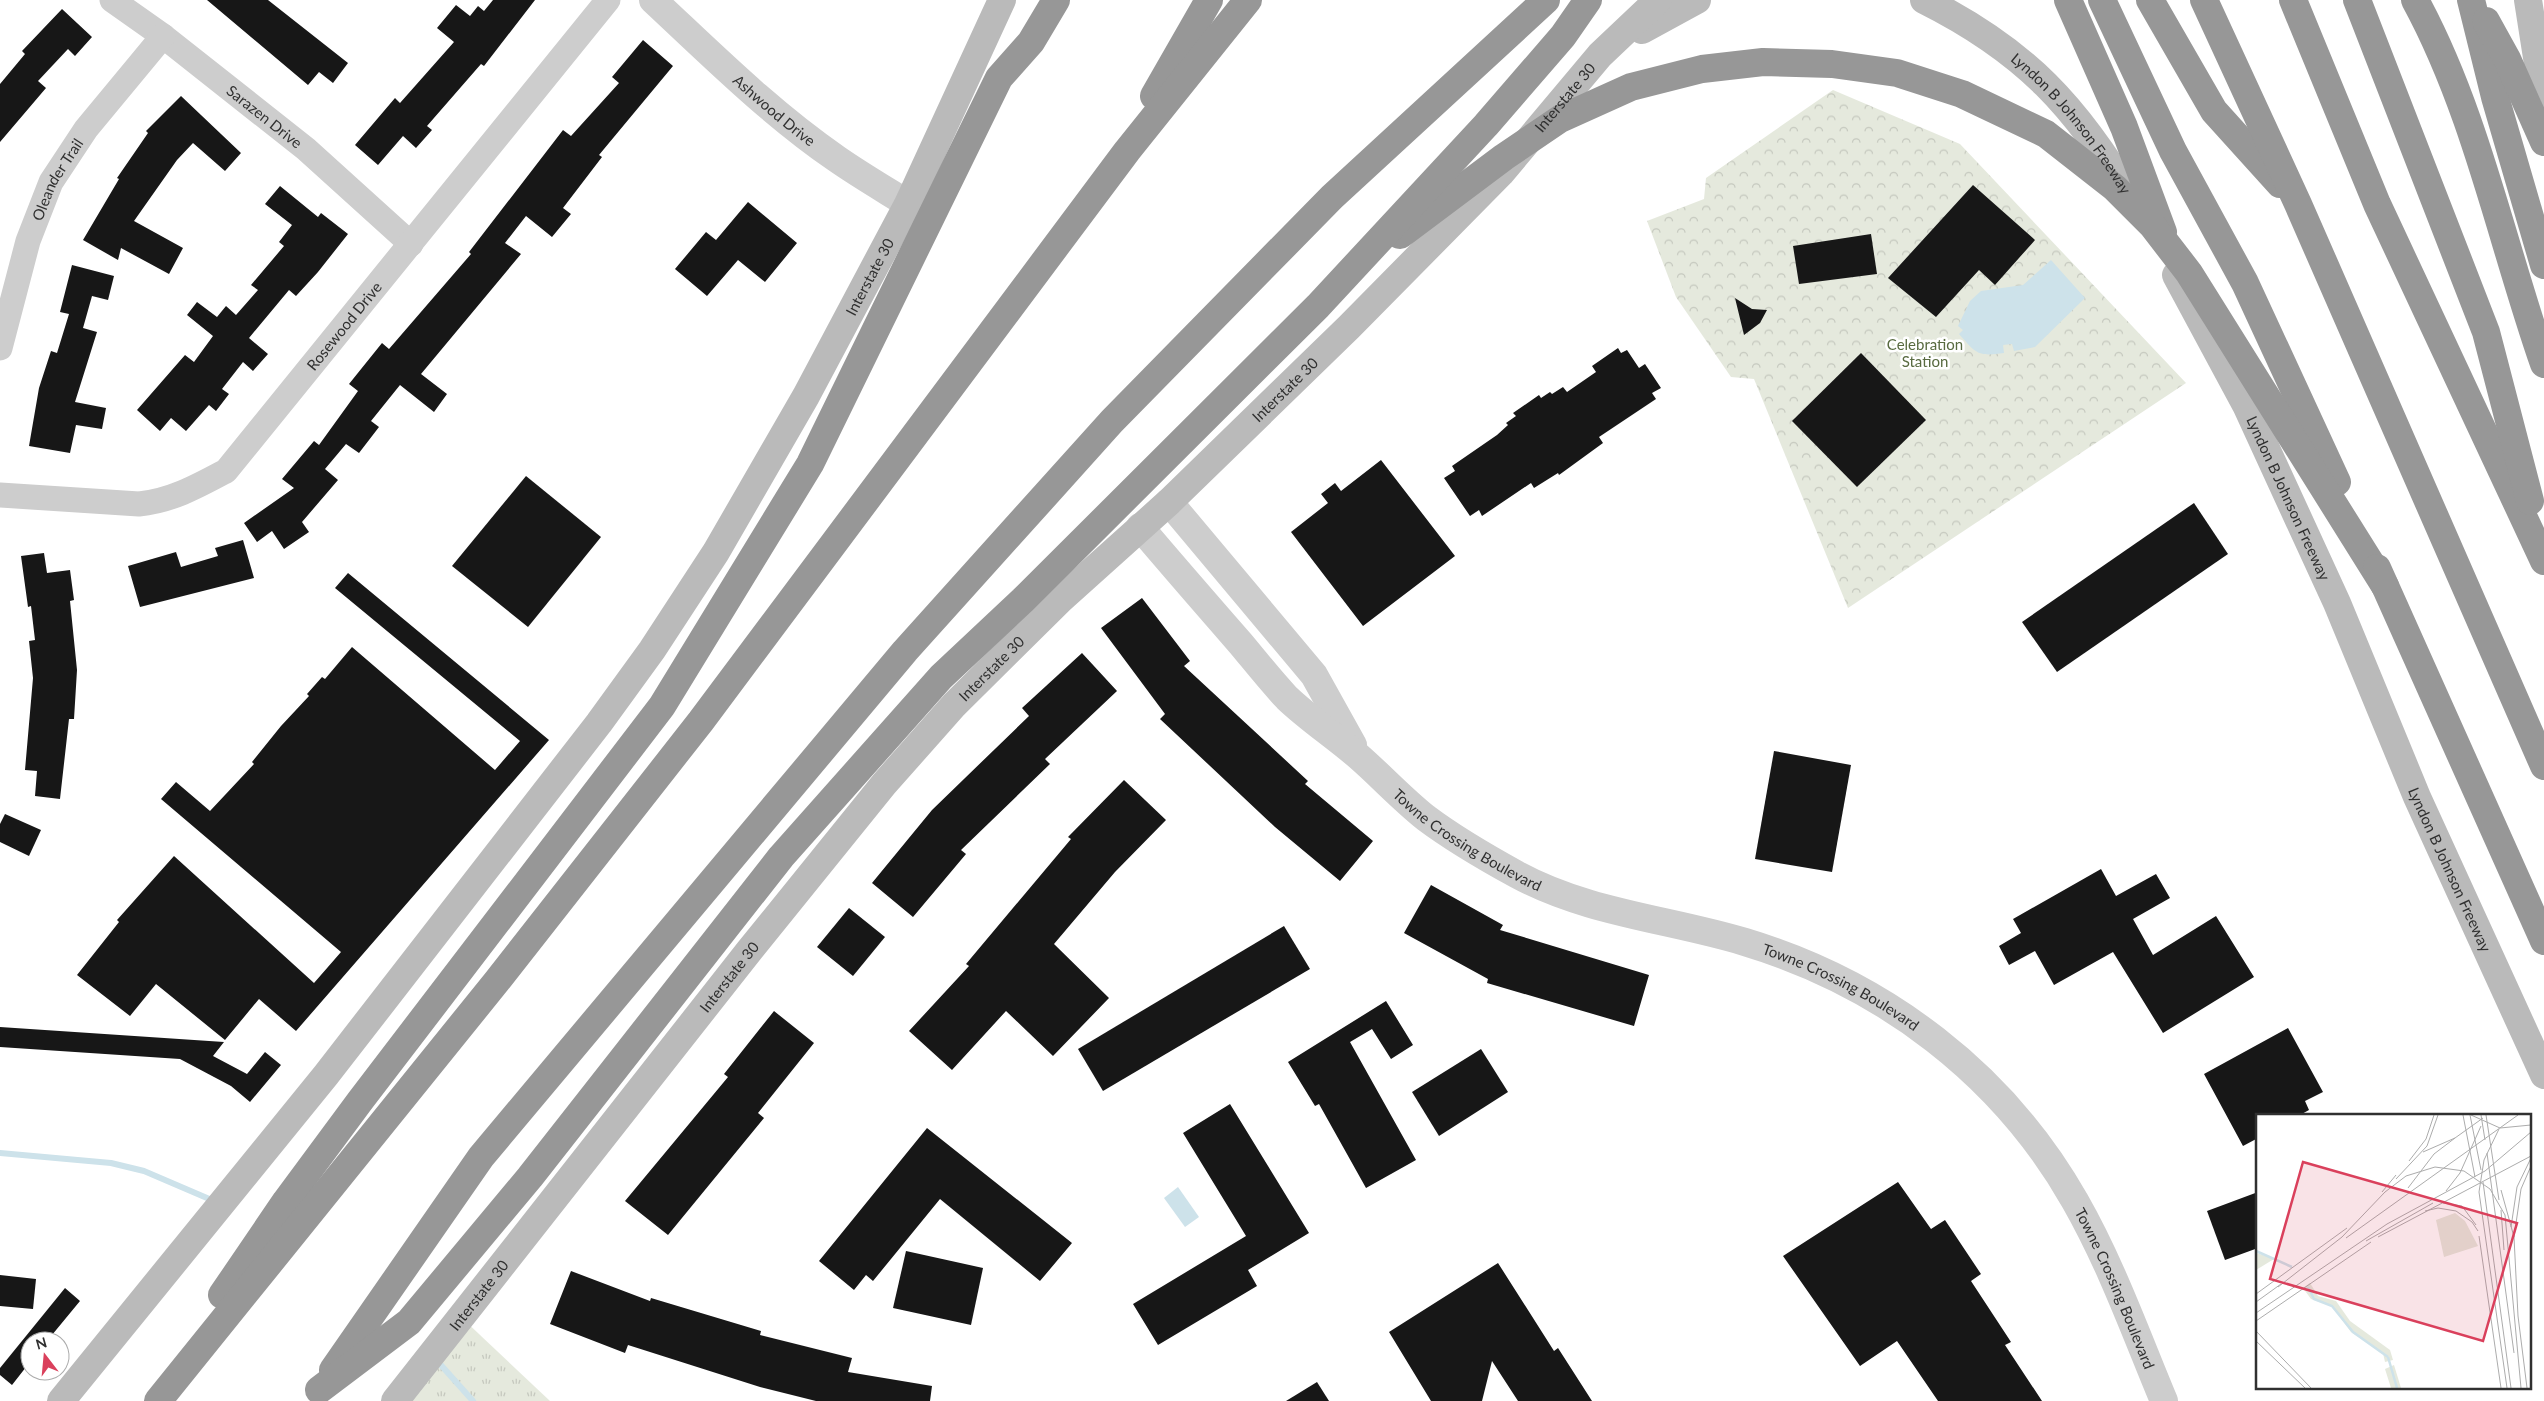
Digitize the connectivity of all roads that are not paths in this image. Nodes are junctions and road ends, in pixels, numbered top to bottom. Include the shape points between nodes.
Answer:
1 (112, 0) edge
2 (608, 0) edge
3 (653, 0) edge
4 (1002, 0) edge
5 (1034, 0) edge
6 (1056, 0) edge
7 (1210, 0) edge
8 (1248, 0) edge
9 (1546, 0) edge
10 (1588, 0) edge
11 (1658, 0) edge
12 (1697, 0) edge
13 (1924, 0) edge
14 (2068, 0) edge
15 (2102, 0) edge
16 (2150, 0) edge
17 (2204, 0) edge
18 (2293, 0) edge
19 (2357, 0) edge
20 (2415, 0) edge
21 (2473, 0) edge
22 (2528, 0) edge
23 (163, 36) junction
24 (1600, 55) junction
25 (999, 78) junction
26 (2544, 102) edge
27 (2544, 142) edge
28 (1102, 185) junction
29 (908, 204) junction
30 (2298, 204) junction
31 (411, 244) junction
32 (2544, 265) edge
33 (1347, 275) junction
34 (2186, 290) junction
35 (0, 348) edge
36 (2544, 364) edge
37 (0, 495) edge
38 (1169, 502) junction
39 (1140, 527) junction
40 (2544, 554) edge
41 (2544, 562) edge
42 (2385, 586) junction
43 (1360, 757) junction
44 (2544, 766) edge
45 (2544, 941) edge
46 (2544, 1075) edge
47 (314, 1395) edge
48 (61, 1401) edge
49 (151, 1401) edge
50 (158, 1401) edge
51 (395, 1401) edge
52 (2164, 1401) edge

1 - 23 street, Sarazen Drive
2 - 31 street, Rosewood Drive
3 - 29 street, Ashwood Drive via 792,124 836,158
4 - 29 main road, Interstate 30
5 - 25 highway
6 - 25 highway via 1031,42
7 - 28 highway
8 - 28 highway
9 - 47 highway via 1332,197 1112,421 905,651 481,1157
10 - 33 highway via 1563,36 1486,126
11 - 24 main road, Interstate 30
12 - 24 main road
13 - 34 main road, Lyndon B Johnson Freeway via 1992,38 2058,95 2114,168
14 - 34 highway via 2124,127
15 - 42 highway via 2173,151 2245,283
16 - 30 highway via 2214,111
17 - 30 highway
18 - 41 highway via 2377,204
19 - 40 highway via 2486,332
20 - 36 highway via 2435,36 2464,113
21 - 27 highway via 2507,59
21 - 32 highway via 2495,98
22 - 26 main road
23 - 31 street, Sarazen Drive via 306,149
23 - 35 street, Oleander Trail via 86,129 51,182 28,241
24 - 38 main road, Interstate 30 via 1501,173
25 - 49 highway via 810,464 662,706 292,1193
28 - 50 highway via 701,721 497,981
29 - 48 main road, Interstate 30 via 806,396 716,552 652,650 326,1075
30 - 44 highway
31 - 37 street, Rosewood Drive via 226,471 160,502 139,504
33 - 42 highway via 1560,119 1631,87 1702,69 1763,62 1832,64 1898,73 1962,94 2046,134 2115,188 2152,226 2189,274
33 - 47 highway via 941,677 781,857 530,1177 409,1322
34 - 46 main road, Lyndon B Johnson Freeway via 2246,405 2338,603 2417,797
38 - 39 main road, Interstate 30
38 - 43 street, Towne Crossing Boulevard via 1314,675
39 - 43 street, Towne Crossing Boulevard via 1288,698
39 - 51 main road, Interstate 30 via 1061,598 954,705 884,784
42 - 45 highway
43 - 52 street, Towne Crossing Boulevard via 1427,819 1521,877 1592,905 1743,942 1798,960 1847,982 1897,1011 1936,1039 1999,1096 2053,1164 2098,1247

